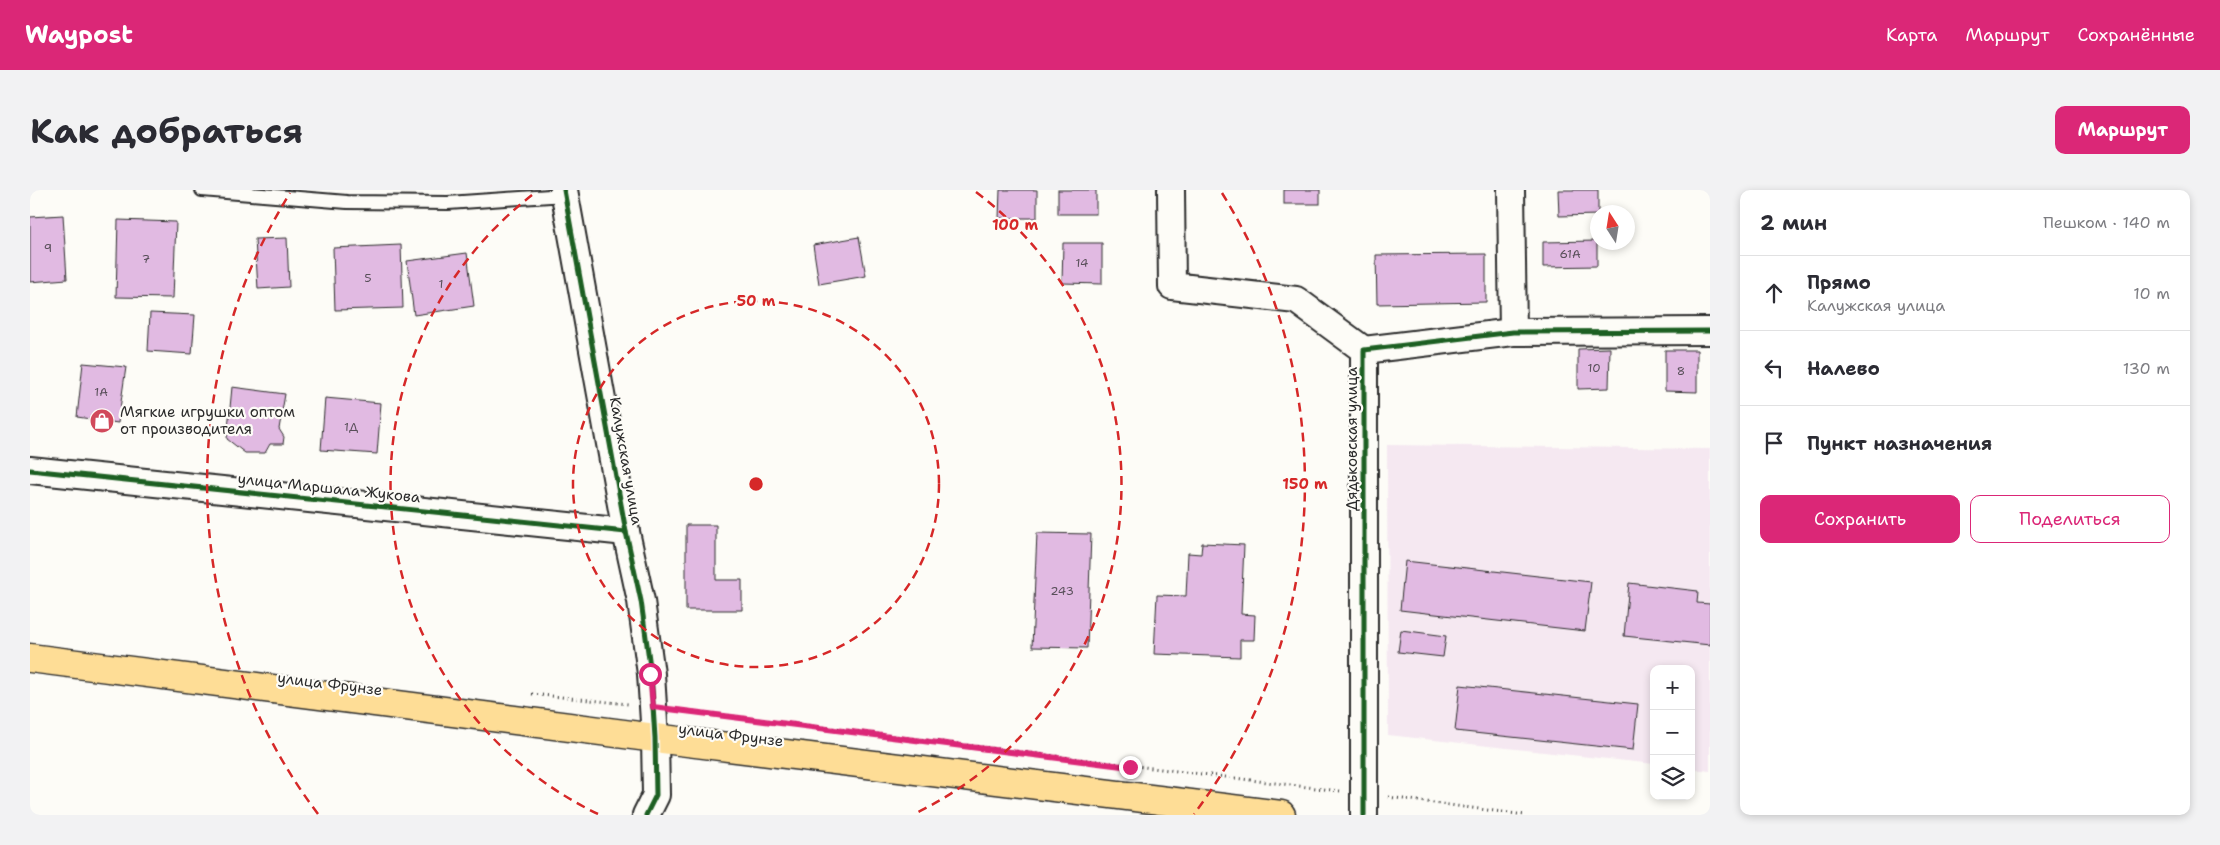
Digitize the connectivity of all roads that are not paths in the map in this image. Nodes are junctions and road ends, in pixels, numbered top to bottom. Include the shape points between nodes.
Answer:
1 (202, 190) edge
2 (1171, 190) edge
3 (1511, 190) edge
4 (565, 192) edge
5 (1710, 331) edge
6 (1513, 332) junction
7 (1364, 350) junction
8 (30, 470) edge
9 (626, 532) junction
10 (30, 658) edge
11 (655, 738) junction
12 (1364, 804) edge
13 (646, 815) edge
14 (1281, 815) edge

1 - 4 lane via 357,202 448,203
2 - 7 street via 1172,286 1296,300
3 - 6 street
4 - 9 street, Калужская улица
5 - 6 street, Дядьковская улица
6 - 7 street, Дядьковская улица
7 - 12 street, Дядьковская улица
8 - 9 street, улица Маршала Жукова
9 - 11 street, Калужская улица via 641,602
10 - 11 main road, улица Фрунзе
11 - 13 street, Калужская улица via 656,795
11 - 14 main road, улица Фрунзе

